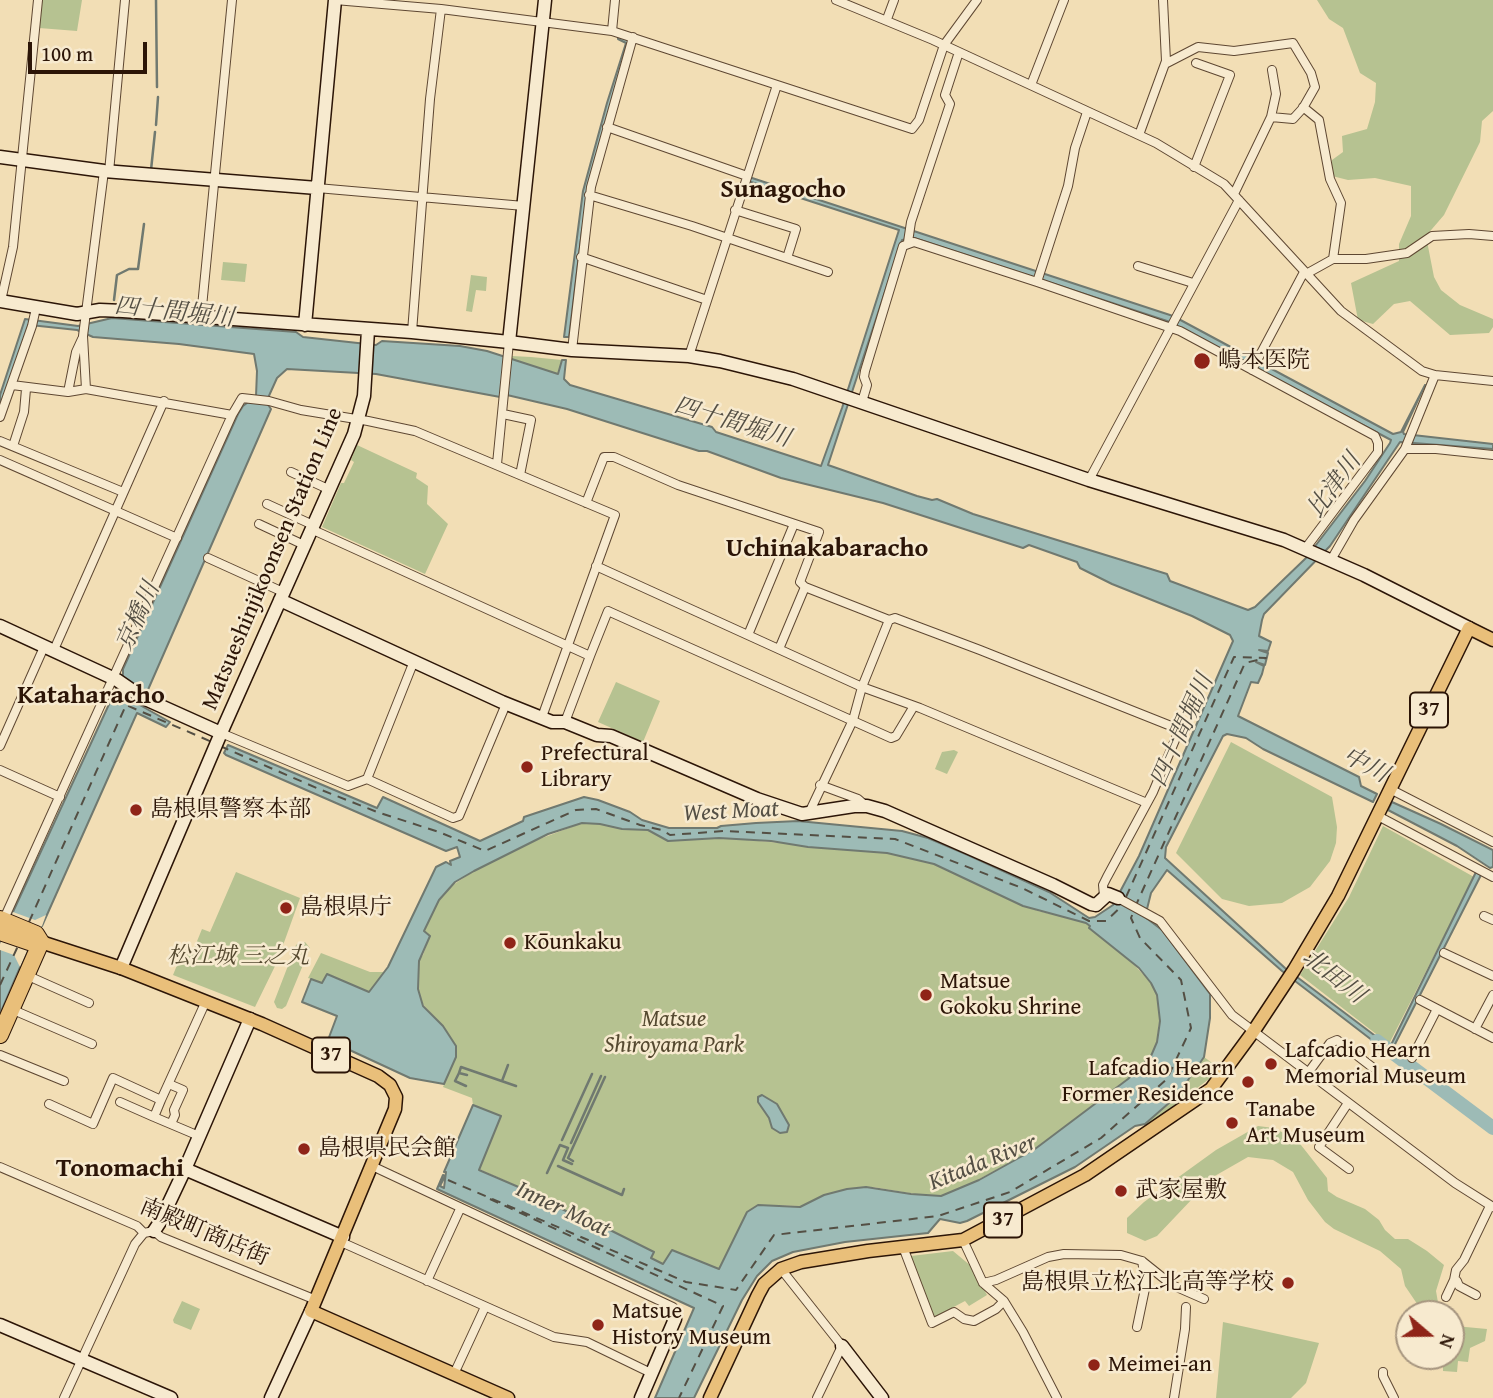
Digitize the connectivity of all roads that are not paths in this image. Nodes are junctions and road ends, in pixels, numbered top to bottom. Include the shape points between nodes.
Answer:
1 (38, 0) edge
2 (125, 0) edge
3 (232, 0) edge
4 (335, 0) edge
5 (545, 0) edge
6 (615, 0) edge
7 (836, 0) edge
8 (894, 0) edge
9 (977, 0) edge
10 (1064, 0) edge
11 (1163, 0) edge
12 (441, 9) junction
13 (887, 19) junction
14 (543, 21) junction
15 (612, 31) junction
16 (633, 37) junction
17 (944, 45) junction
18 (959, 52) junction
19 (1196, 63) dead end
20 (1165, 64) junction
21 (1272, 70) dead end
22 (777, 85) junction
23 (1031, 85) junction
24 (929, 89) junction
25 (945, 95) junction
26 (1303, 107) junction
27 (1087, 112) junction
28 (1271, 117) junction
29 (607, 127) junction
30 (1139, 135) junction
31 (0, 157) edge
32 (22, 159) junction
33 (1194, 167) junction
34 (106, 172) junction
35 (747, 176) junction
36 (214, 180) junction
37 (317, 188) junction
38 (589, 195) junction
39 (1236, 197) junction
40 (422, 198) junction
41 (524, 206) junction
42 (735, 210) junction
43 (1493, 236) edge
44 (726, 239) junction
45 (909, 241) junction
46 (581, 257) junction
47 (787, 258) junction
48 (1333, 260) junction
49 (1138, 266) dead end
50 (828, 272) dead end
51 (1305, 273) junction
52 (1038, 278) junction
53 (1193, 284) junction
54 (707, 300) junction
55 (1, 301) edge
56 (34, 317) junction
57 (201, 317) junction
58 (85, 319) junction
59 (1172, 322) junction
60 (305, 325) junction
61 (412, 332) junction
62 (83, 336) junction
63 (368, 336) junction
64 (509, 342) junction
65 (572, 350) junction
66 (689, 356) junction
67 (1254, 366) junction
68 (1435, 375) junction
69 (1493, 381) edge
70 (12, 385) junction
71 (26, 389) junction
72 (86, 389) junction
73 (68, 392) junction
74 (853, 399) junction
75 (163, 401) junction
76 (503, 414) junction
77 (232, 415) junction
78 (0, 417) edge
79 (359, 420) junction
80 (0, 441) edge
81 (13, 446) junction
82 (1405, 446) junction
83 (1493, 455) edge
84 (0, 460) edge
85 (496, 464) junction
86 (291, 472) dead end
87 (520, 475) junction
88 (1089, 480) junction
89 (328, 489) junction
90 (123, 492) junction
91 (586, 503) junction
92 (268, 504) dead end
93 (115, 510) junction
94 (259, 524) dead end
95 (794, 524) junction
96 (312, 527) junction
97 (177, 538) junction
98 (304, 545) junction
99 (1308, 550) junction
100 (208, 558) dead end
101 (1327, 558) junction
102 (596, 566) junction
103 (805, 587) junction
104 (281, 596) junction
105 (889, 620) junction
106 (0, 626) edge
107 (1469, 628) junction
108 (748, 635) junction
109 (1493, 640) edge
110 (568, 647) junction
111 (779, 649) junction
112 (48, 650) junction
113 (590, 656) junction
114 (414, 661) junction
115 (115, 679) junction
116 (862, 687) junction
117 (506, 704) junction
118 (914, 706) junction
119 (542, 717) junction
120 (853, 720) junction
121 (565, 722) junction
122 (217, 740) junction
123 (0, 746) edge
124 (0, 770) edge
125 (367, 779) junction
126 (820, 785) junction
127 (1390, 790) junction
128 (61, 797) junction
129 (1147, 803) junction
130 (867, 806) junction
131 (808, 813) junction
132 (1378, 815) junction
133 (1493, 842) edge
134 (1485, 873) edge
135 (1104, 896) junction
136 (1118, 898) joint
137 (2, 925) edge
138 (36, 940) junction
139 (1444, 953) dead end
140 (121, 968) junction
141 (26, 975) junction
142 (1493, 976) edge
143 (1493, 995) edge
144 (1420, 1000) dead end
145 (206, 1001) junction
146 (89, 1003) dead end
147 (11, 1009) junction
148 (1437, 1009) junction
149 (250, 1019) junction
150 (1475, 1029) junction
151 (1253, 1032) junction
152 (0, 1035) edge
153 (1493, 1038) edge
154 (92, 1044) dead end
155 (0, 1055) edge
156 (1412, 1058) dead end
157 (1373, 1067) dead end
158 (1308, 1073) junction
159 (64, 1081) dead end
160 (169, 1084) junction
161 (161, 1100) junction
162 (120, 1102) dead end
163 (1348, 1103) junction
164 (48, 1104) dead end
165 (154, 1117) junction
166 (171, 1124) junction
167 (199, 1136) junction
168 (372, 1166) junction
169 (0, 1167) edge
170 (1349, 1168) dead end
171 (185, 1169) junction
172 (1491, 1206) edge
173 (460, 1209) junction
174 (149, 1232) junction
175 (342, 1239) junction
176 (962, 1240) junction
177 (903, 1247) junction
178 (1142, 1261) junction
179 (781, 1269) junction
180 (427, 1281) junction
181 (1455, 1281) junction
182 (983, 1283) junction
183 (1471, 1286) dead end
184 (1476, 1295) dead end
185 (1446, 1297) dead end
186 (1204, 1299) dead end
187 (1004, 1301) junction
188 (313, 1306) junction
189 (485, 1307) junction
190 (1186, 1307) dead end
191 (675, 1320) joint
192 (0, 1325) edge
193 (1137, 1327) dead end
194 (842, 1346) junction
195 (82, 1360) junction
196 (1383, 1372) dead end
197 (651, 1373) junction
198 (454, 1374) junction
199 (64, 1398) edge
200 (171, 1398) edge
201 (271, 1398) edge
202 (508, 1398) edge
203 (641, 1398) edge
204 (710, 1398) edge
205 (817, 1398) edge
206 (882, 1398) edge
207 (1057, 1398) edge
208 (1174, 1398) edge
209 (1394, 1398) edge

1 - 32 street
2 - 34 street
3 - 36 street
4 - 12 street
4 - 37 street
5 - 14 street
6 - 15 street
7 - 13 street
8 - 13 street
9 - 17 street
10 - 23 street
11 - 20 street
12 - 14 street
12 - 40 street
13 - 17 street
14 - 15 street
14 - 41 street
15 - 16 street
16 - 22 street
16 - 29 street
17 - 18 street
17 - 24 street
18 - 23 street
18 - 25 street
19 - 33 street via 1230,75
20 - 26 street via 1198,47 1234,51 1293,43 1315,87
20 - 30 street
21 - 28 street via 1276,94
22 - 24 street via 912,129
22 - 35 street
23 - 27 street
24 - 25 street
25 - 45 street via 950,104
26 - 28 street via 1293,119
26 - 48 street via 1319,120 1330,179 1341,203
27 - 30 street
27 - 52 street
28 - 39 street
29 - 35 street
29 - 38 street
30 - 33 street
31 - 32 street
32 - 34 street
32 - 55 street via 13,247
33 - 39 street via 1224,184
34 - 36 street
34 - 58 street
35 - 42 street
36 - 37 street
36 - 57 street
37 - 40 street
37 - 60 street
38 - 44 street
38 - 46 street
39 - 51 street
39 - 53 street
40 - 41 street
40 - 61 street
41 - 64 street
42 - 44 street
42 - 47 street via 796,229
43 - 48 street via 1432,236 1407,253
44 - 47 street
44 - 54 street
45 - 52 street
45 - 74 street via 903,246 864,370 867,385
46 - 54 street
46 - 65 street
47 - 50 street
48 - 51 street
49 - 53 street
51 - 67 street
51 - 68 street via 1340,311 1422,371
52 - 59 street
53 - 59 street
54 - 66 street
55 - 56 street
56 - 58 street
56 - 70 street
57 - 58 street via 100,310
57 - 60 street
58 - 62 street
59 - 67 street
59 - 88 street
60 - 63 street
61 - 63 street
61 - 64 street
62 - 72 street
62 - 73 street
63 - 79 street, Matsueshinjikoonsen Station Line
64 - 65 street
64 - 76 street
65 - 66 street
66 - 74 street via 764,372
67 - 99 street via 1370,433 1378,443 1378,452
68 - 69 street
68 - 82 street
70 - 71 street
70 - 78 street
71 - 73 street
71 - 81 street
72 - 73 street
72 - 75 street
74 - 88 street
75 - 77 street
75 - 90 street
76 - 85 street
76 - 87 street via 531,420
77 - 79 street via 242,398
77 - 97 street
79 - 85 street via 415,432
79 - 89 street, Matsueshinjikoonsen Station Line
80 - 81 street
81 - 90 street
82 - 83 street
82 - 101 street
84 - 93 street
85 - 87 street
86 - 89 street
87 - 91 street
88 - 99 street
89 - 96 street, Matsueshinjikoonsen Station Line
90 - 93 street
91 - 95 street via 604,457 614,457 678,485
91 - 102 street via 615,515
92 - 96 street
93 - 97 street
93 - 112 street
94 - 98 street
95 - 103 street via 819,533 800,582
95 - 108 street
96 - 98 street, Matsueshinjikoonsen Station Line
96 - 110 street
97 - 115 street
98 - 104 street, Matsueshinjikoonsen Station Line
99 - 101 street
100 - 104 street
101 - 107 street
102 - 108 street
102 - 110 street
103 - 105 street
103 - 111 street
104 - 114 street
104 - 122 street, Matsueshinjikoonsen Station Line
105 - 116 street
105 - 129 street via 895,618 941,635 1176,728 1178,733
106 - 112 street
107 - 109 main road
107 - 127 main road, 37
108 - 111 street
110 - 113 street
110 - 119 street
111 - 116 street
112 - 115 street
112 - 123 street
113 - 120 street via 608,611
113 - 121 street
114 - 117 street
114 - 125 street
115 - 122 street
115 - 128 street
116 - 118 street
116 - 120 street
117 - 119 street
117 - 125 street via 459,816 453,818
118 - 120 street via 891,738
118 - 129 street
119 - 121 street
120 - 126 street
121 - 131 street via 611,736 757,799
122 - 125 street via 348,786
122 - 140 street, Matsueshinjikoonsen Station Line
124 - 128 street
126 - 130 street
126 - 131 street
127 - 132 main road, 37
127 - 133 street
128 - 137 street
129 - 135 street via 1103,885
130 - 131 street
130 - 135 street via 1091,904
132 - 134 street
132 - 151 main road, 37 via 1338,896
135 - 136 street
136 - 151 street via 1160,921 1232,1015
137 - 138 highway
138 - 140 main road, 37
138 - 141 highway
139 - 142 street
140 - 145 main road, 37
141 - 146 street
141 - 147 highway
143 - 150 street
144 - 148 street
145 - 149 main road, 37
145 - 160 street
147 - 152 highway
147 - 154 street
148 - 150 street
148 - 156 street
149 - 167 street
149 - 168 main road, 37 via 390,1085 395,1109
150 - 153 street
151 - 158 street
151 - 176 main road, 37 via 1211,1088 1085,1175
155 - 159 street
157 - 158 street via 1337,1040
158 - 163 street
160 - 161 street
160 - 166 street via 183,1090
161 - 164 street via 113,1078 93,1124
161 - 165 street
162 - 165 street
163 - 170 street via 1319,1147
163 - 172 street
165 - 166 street
166 - 167 street
167 - 171 street
168 - 173 street
168 - 175 main road, 37
169 - 174 street, 南殿町商店街
171 - 174 street via 160,1222
171 - 175 street
172 - 181 street via 1455,1270
173 - 180 street
173 - 191 street via 673,1307
174 - 188 street, 南殿町商店街
174 - 195 street via 135,1244
175 - 180 street
175 - 188 main road, 37
176 - 177 main road, 37
176 - 182 street
177 - 179 main road, 37
177 - 187 street via 932,1323 954,1312 964,1320 976,1320
178 - 182 street via 1121,1255 1064,1254
178 - 186 street via 1171,1284
178 - 193 street via 1146,1284
179 - 194 street
179 - 204 main road via 764,1284
180 - 189 street
181 - 183 street
181 - 184 street
181 - 185 street
182 - 187 street
187 - 207 street
188 - 198 main road
188 - 201 street
189 - 197 street via 554,1337 587,1342
189 - 198 street
190 - 208 street
191 - 197 street
192 - 195 street
194 - 205 street
194 - 206 street
195 - 199 street
195 - 200 street
196 - 209 street
197 - 203 street
198 - 202 main road

